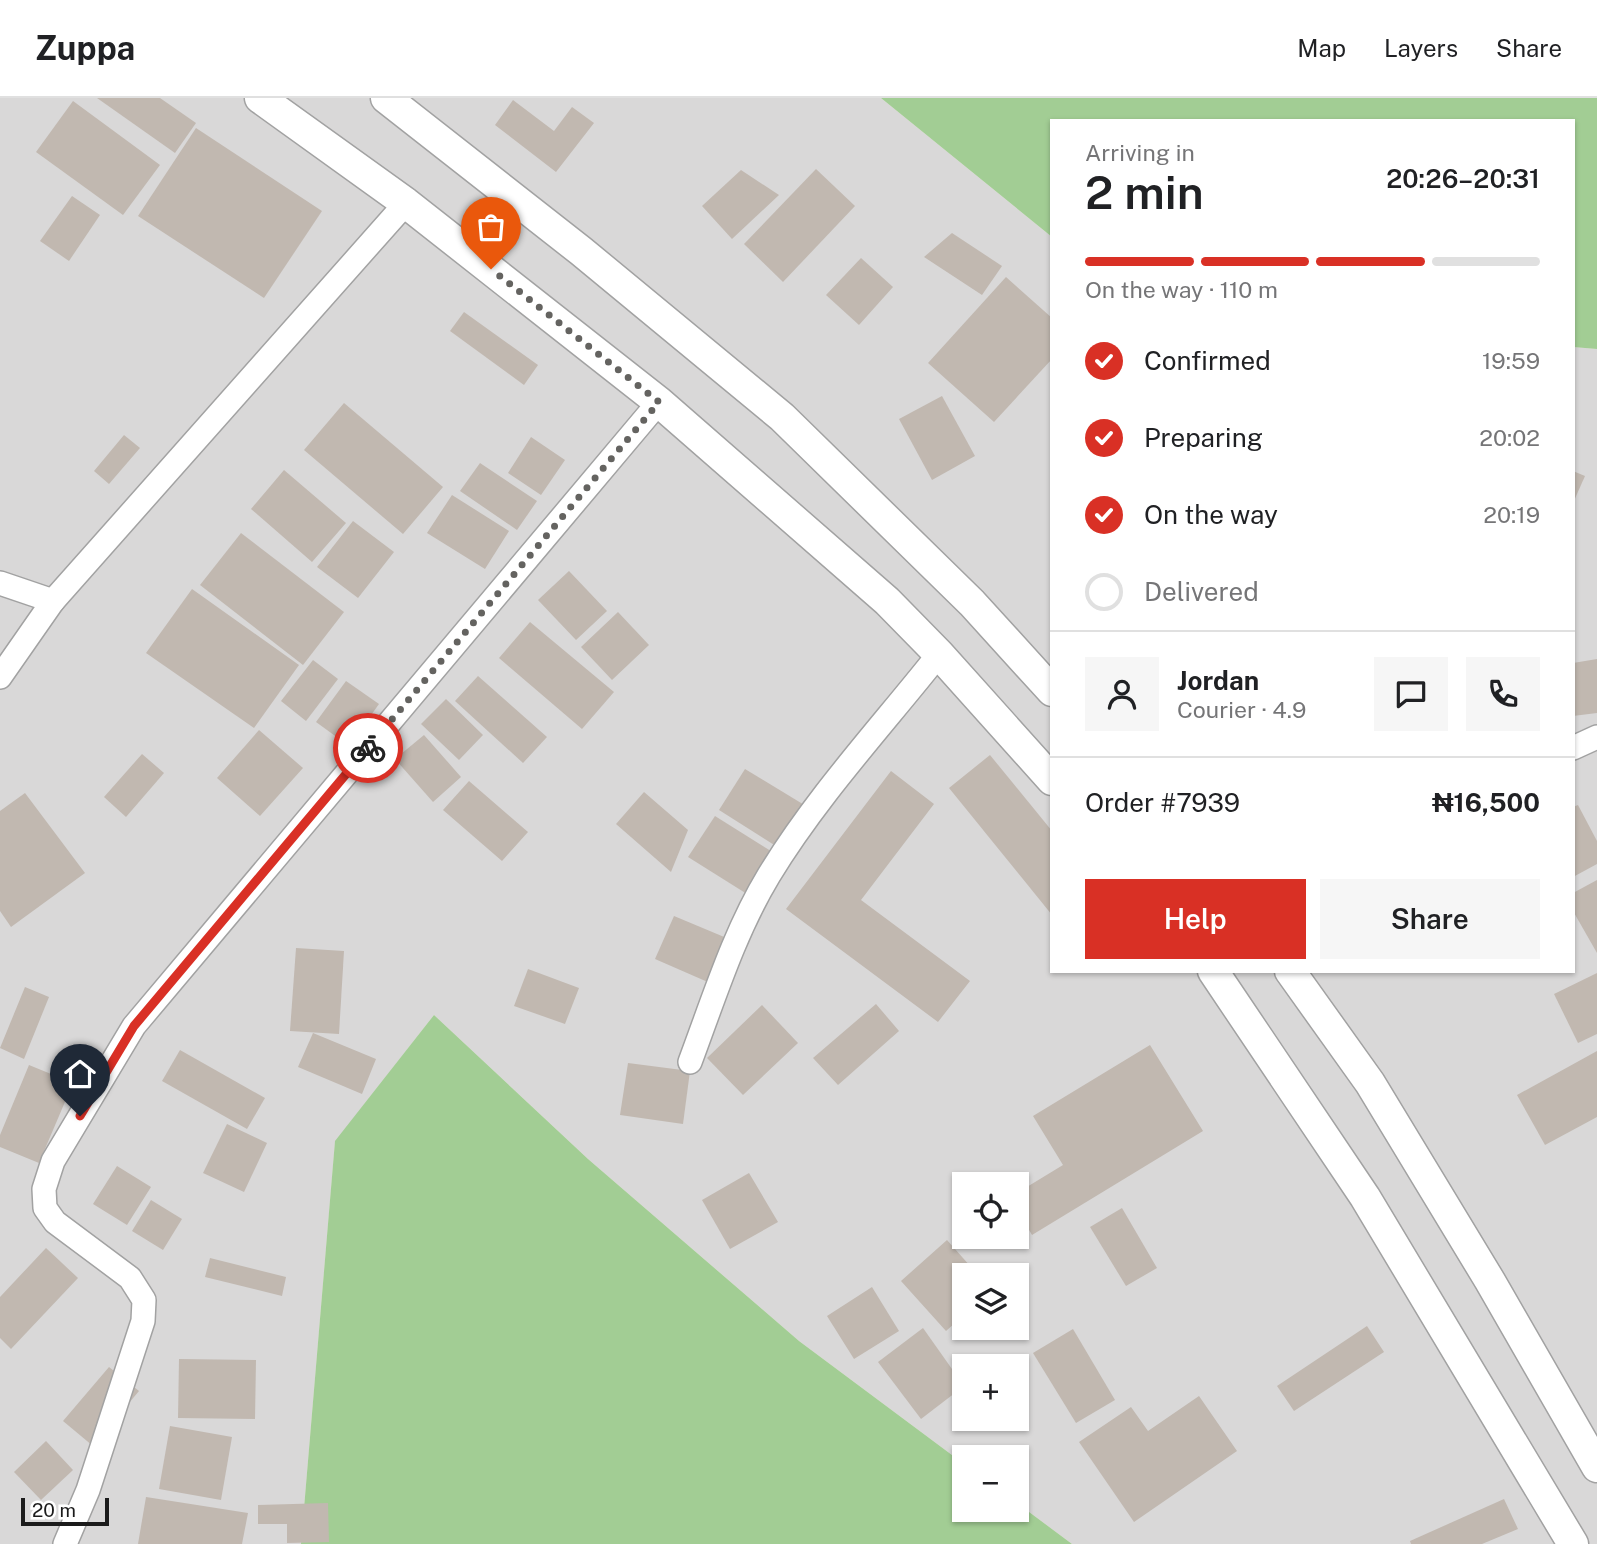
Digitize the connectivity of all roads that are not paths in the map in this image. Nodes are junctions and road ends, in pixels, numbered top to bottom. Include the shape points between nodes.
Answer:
1 (260, 98) edge
2 (386, 98) edge
3 (407, 203) junction
4 (659, 402) junction
5 (0, 583) edge
6 (52, 601) junction
7 (939, 654) junction
8 (0, 677) edge
9 (1050, 689) edge
10 (1597, 737) edge
11 (1575, 747) edge
12 (1050, 778) edge
13 (1214, 973) edge
14 (1291, 973) edge
15 (690, 1062) dead end
16 (1597, 1467) edge
17 (65, 1544) edge
18 (1573, 1544) edge

1 - 3 street
2 - 9 street via 782,417 972,603
3 - 4 street
3 - 6 street
4 - 7 street via 887,601
4 - 17 street via 134,1026 53,1161 44,1189 45,1208 55,1222 130,1278 144,1300 144,1321 88,1490
5 - 6 street
6 - 8 street
7 - 12 street
7 - 15 street via 819,803 769,874 735,942
10 - 11 street
13 - 18 street via 1365,1197
14 - 16 street via 1370,1083

